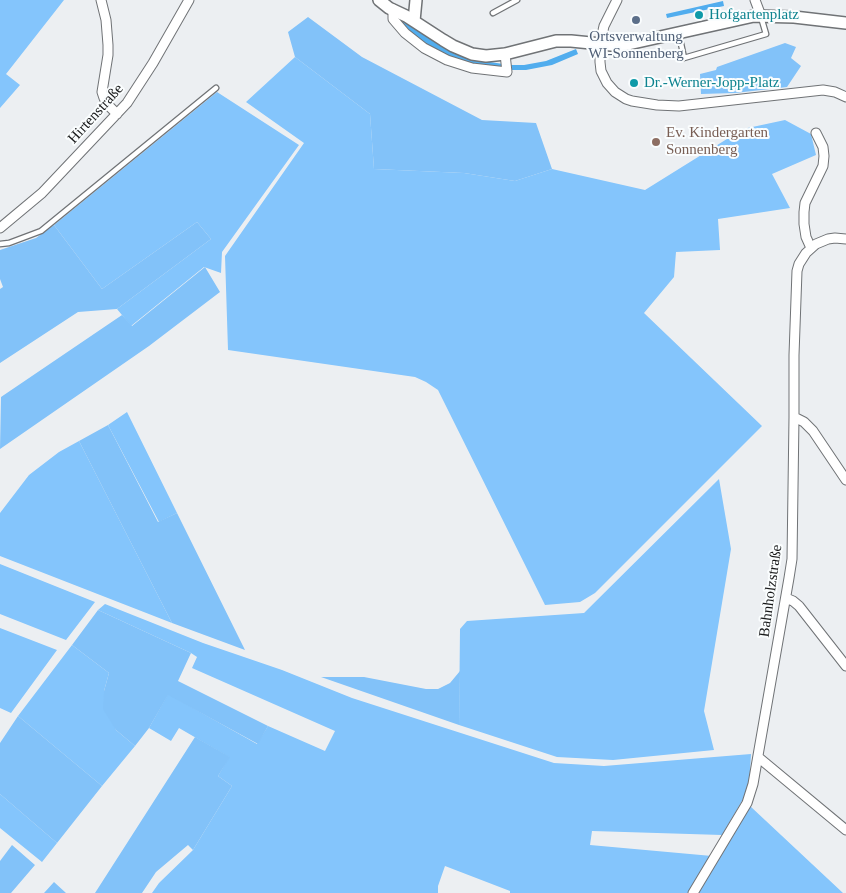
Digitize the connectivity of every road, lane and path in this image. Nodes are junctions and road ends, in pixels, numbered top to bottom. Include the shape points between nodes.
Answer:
1 (101, 0) edge
2 (189, 0) edge
3 (379, 0) edge
4 (416, 0) edge
5 (517, 0) edge
6 (617, 0) edge
7 (755, 0) edge
8 (393, 9) junction
9 (493, 13) dead end
10 (761, 16) junction
11 (414, 21) junction
12 (846, 23) edge
13 (679, 33) junction
14 (600, 44) junction
15 (504, 54) junction
16 (216, 88) dead end
17 (846, 97) edge
18 (117, 114) junction
19 (816, 133) dead end
20 (0, 228) edge
21 (846, 239) edge
22 (0, 244) edge
23 (811, 248) junction
24 (794, 416) junction
25 (846, 480) edge
26 (786, 598) junction
27 (846, 666) edge
28 (758, 757) junction
29 (846, 830) edge
30 (693, 893) edge

1 - 18 street via 108,45 102,92 107,104
2 - 18 street, Hirtenstraße via 153,64
3 - 8 main road
4 - 11 main road
5 - 9 lane
6 - 14 street via 604,26
7 - 10 street
8 - 11 main road
8 - 15 street via 393,19 405,33 447,60 472,68 507,72
10 - 12 main road
10 - 13 main road
10 - 13 lane via 766,34 684,58
11 - 15 main road via 465,52 486,56
13 - 14 main road via 624,44
14 - 15 main road via 556,41
14 - 17 street via 601,70 607,82 620,96 632,101 679,106 823,90
16 - 22 lane via 41,231
18 - 20 street, Hirtenstraße via 42,193
19 - 23 street via 824,156 823,166 805,203 804,224
21 - 23 street via 828,239
23 - 24 street, Bahnholzstraße via 799,264 796,277
24 - 25 street via 813,431
24 - 26 street, Bahnholzstraße via 792,559
26 - 27 street via 799,606
26 - 28 street, Bahnholzstraße
28 - 29 street
28 - 30 street, Bahnholzstraße via 747,803

